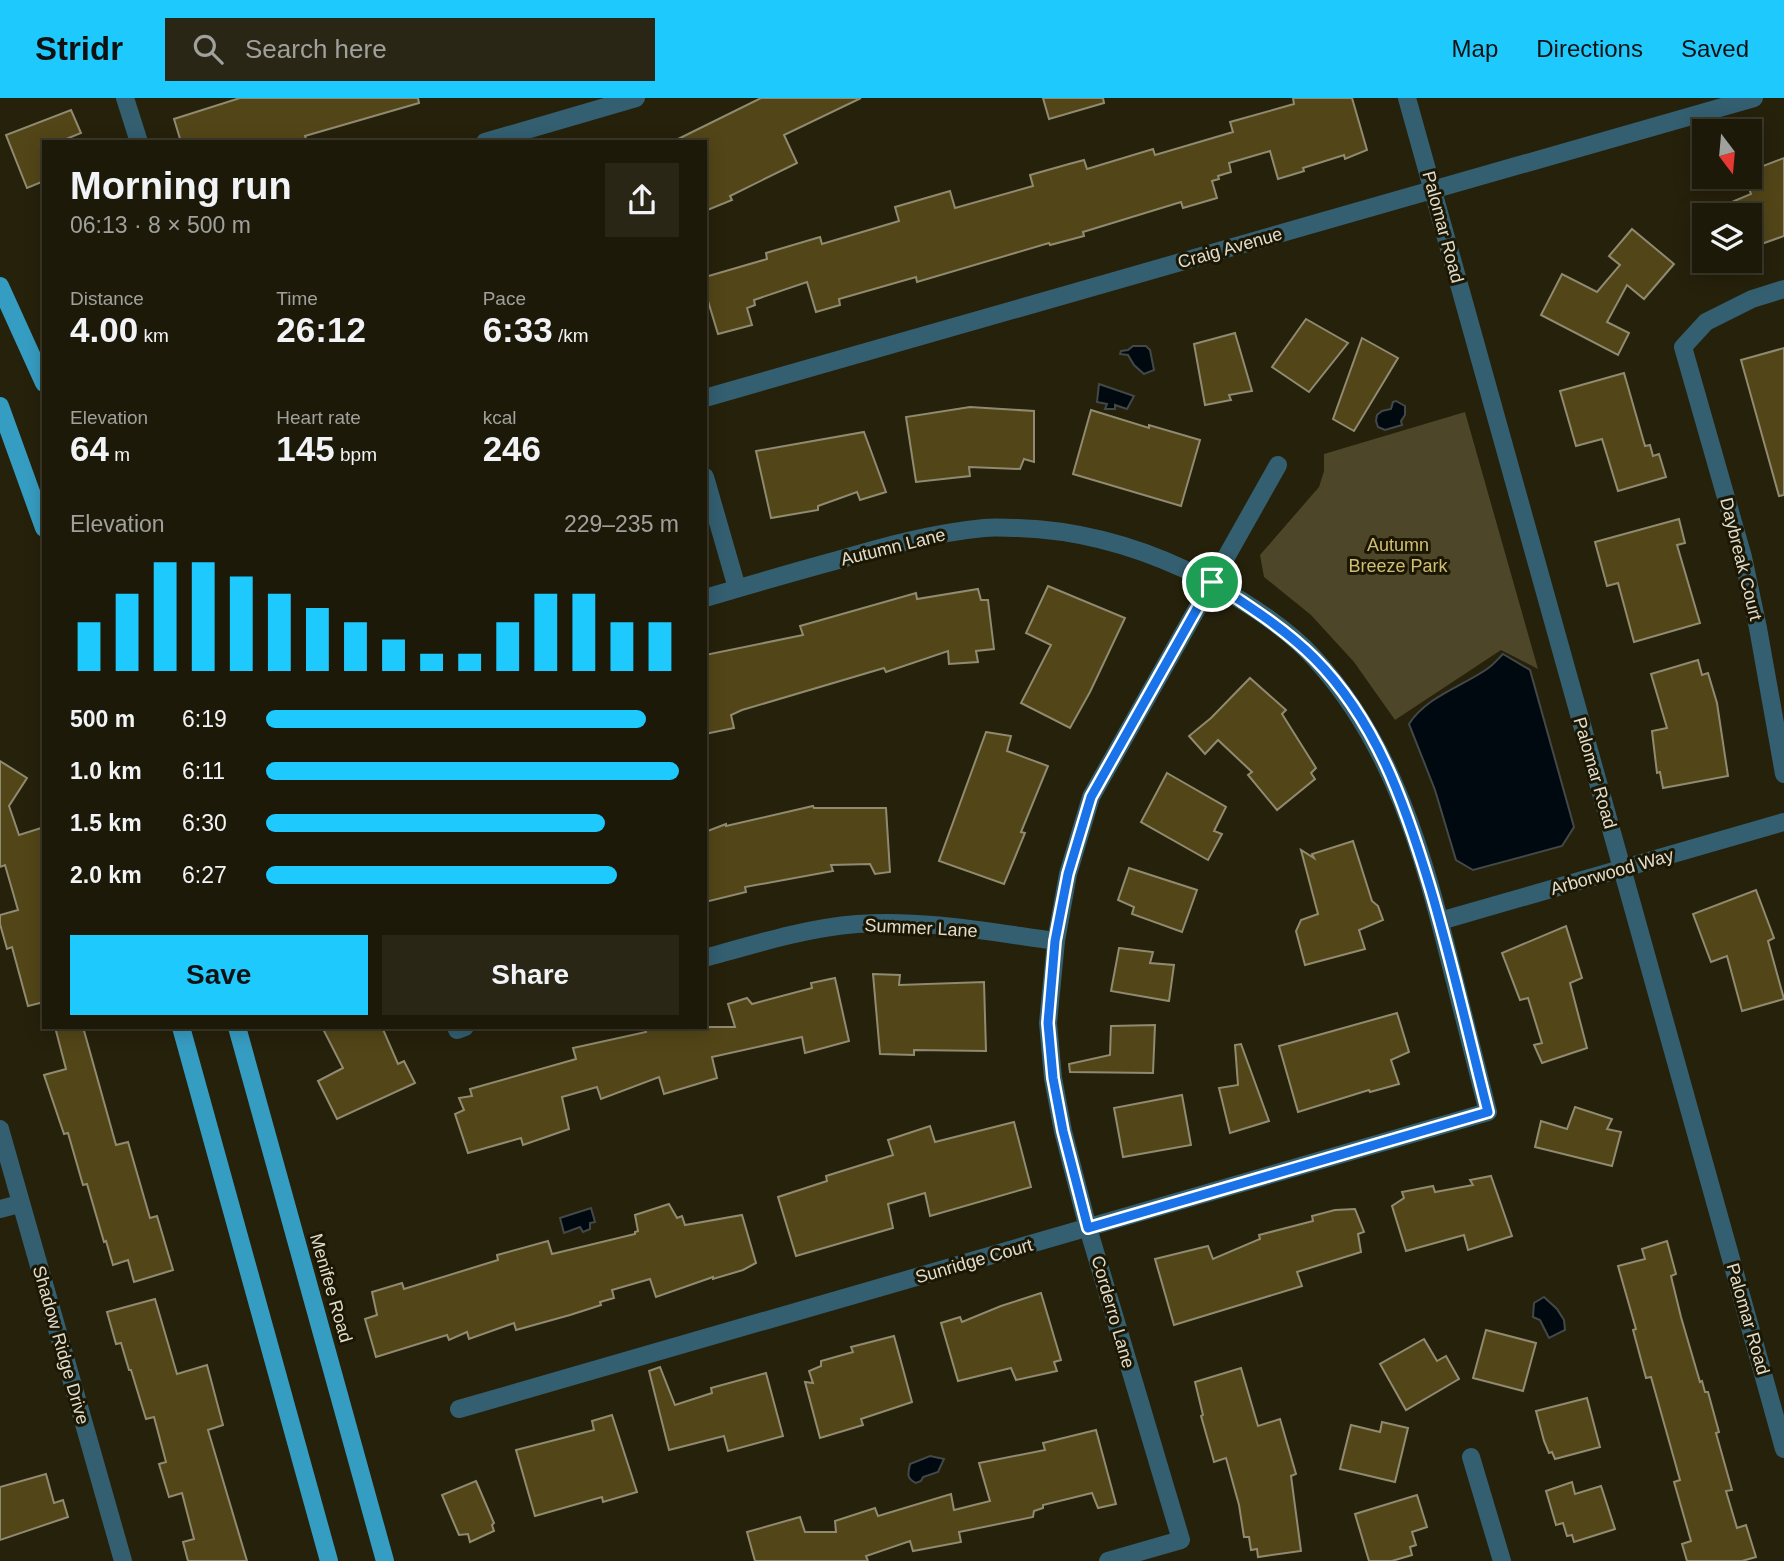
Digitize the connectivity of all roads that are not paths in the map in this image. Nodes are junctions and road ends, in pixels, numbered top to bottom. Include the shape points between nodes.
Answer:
1 (125, 98) edge
2 (636, 98) edge
3 (1407, 98) edge
4 (1754, 98) edge
5 (138, 140) edge
6 (492, 140) edge
7 (1432, 190) junction
8 (0, 286) edge
9 (1784, 289) edge
10 (42, 379) edge
11 (707, 397) edge
12 (0, 407) edge
13 (1278, 465) dead end
14 (707, 484) edge
15 (42, 522) edge
16 (1212, 582) junction
17 (737, 588) junction
18 (707, 597) edge
19 (1784, 774) edge
20 (1784, 822) edge
21 (1622, 869) junction
22 (1440, 921) junction
23 (1055, 941) junction
24 (707, 957) edge
25 (182, 1029) edge
26 (238, 1029) edge
27 (1488, 1112) joint
28 (0, 1129) edge
29 (19, 1204) junction
30 (0, 1209) edge
31 (1088, 1228) junction
32 (459, 1409) dead end
33 (1784, 1449) edge
34 (1471, 1458) dead end
35 (123, 1561) edge
36 (329, 1561) edge
37 (385, 1561) edge
38 (1108, 1561) edge
39 (1502, 1561) edge

1 - 5 street
2 - 6 street
3 - 7 street, Palomar Road
4 - 7 street, Craig Avenue
7 - 11 street, Craig Avenue
7 - 21 street, Palomar Road
8 - 10 main road
9 - 19 street, Daybreak Court via 1706,322 1683,347 1743,557
12 - 15 main road
13 - 16 street, Corderro Lane
14 - 17 street
16 - 17 street, Autumn Lane via 1102,538 1055,529 987,527 922,536
16 - 22 street, Autumn Lane via 1267,618 1314,658 1344,694 1395,782
16 - 23 street, Corderro Lane via 1091,797 1068,874
17 - 18 street, Autumn Lane
20 - 21 street, Arborwood Way
21 - 22 street, Arborwood Way
21 - 33 street, Palomar Road
22 - 27 street, Autumn Lane
23 - 24 street, Summer Lane via 950,926 857,924
23 - 31 street, Corderro Lane via 1048,1023 1053,1078
25 - 36 main road
26 - 37 main road, Menifee Road
27 - 31 street, Sunridge Court
28 - 29 street, Shadow Ridge Drive
29 - 30 street
29 - 35 street, Shadow Ridge Drive
31 - 32 street, Sunridge Court
31 - 38 street, Corderro Lane via 1181,1540
34 - 39 street

